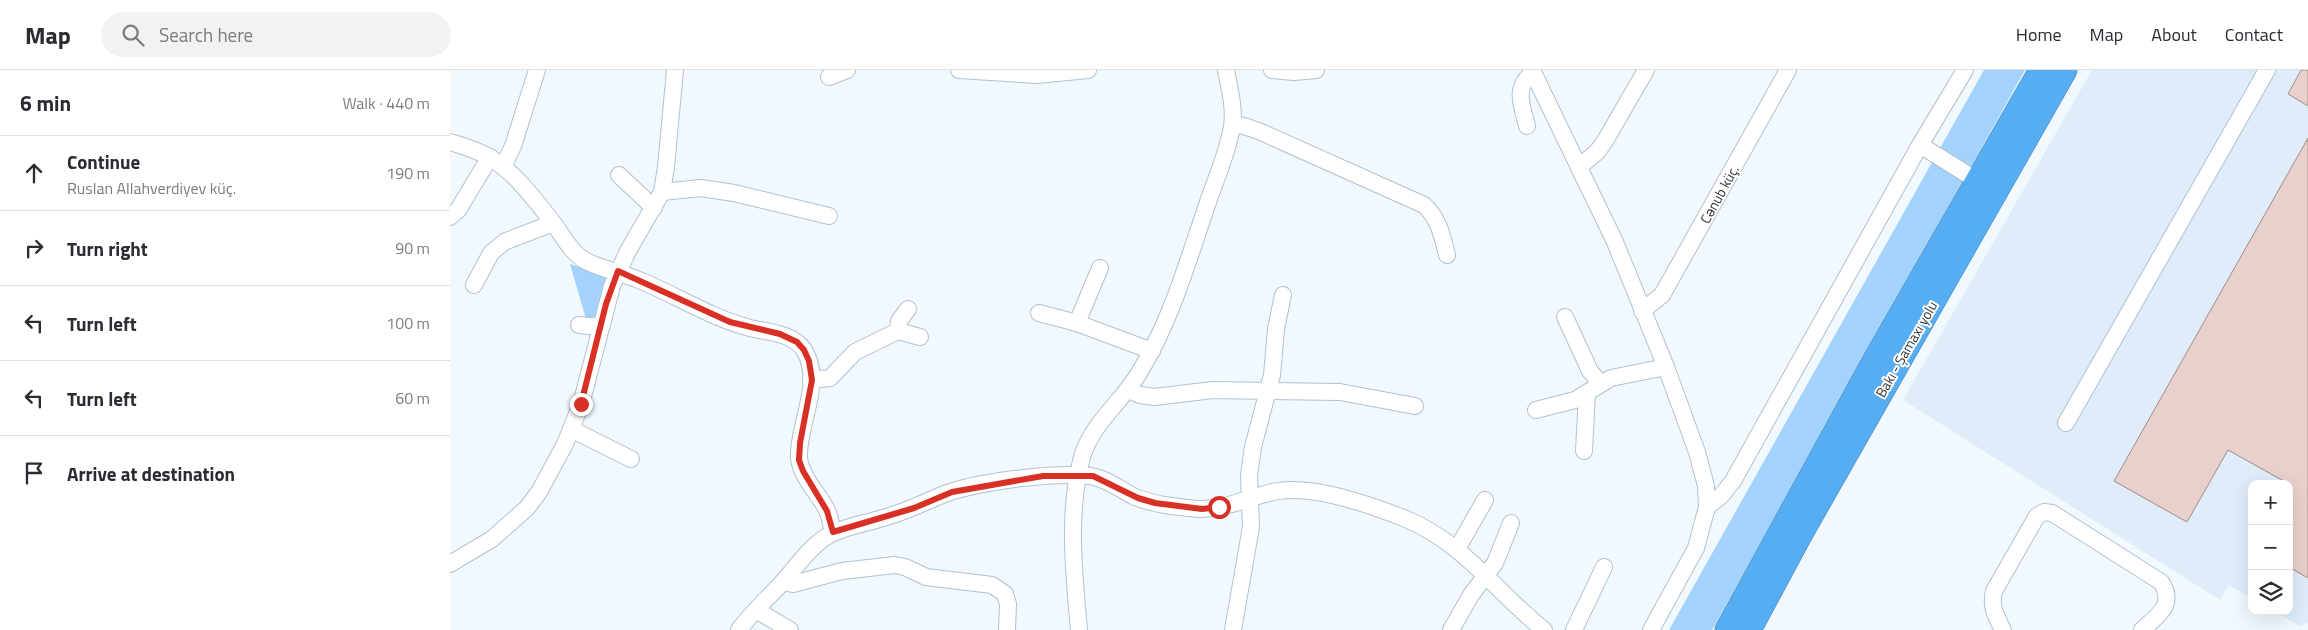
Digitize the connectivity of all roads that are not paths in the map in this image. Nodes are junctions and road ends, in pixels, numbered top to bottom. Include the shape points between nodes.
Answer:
1 (537, 70) edge
2 (675, 70) edge
3 (847, 70) edge
4 (958, 70) edge
5 (1088, 70) edge
6 (1226, 70) edge
7 (1272, 70) edge
8 (1316, 70) edge
9 (1646, 70) edge
10 (1788, 70) edge
11 (1964, 70) edge
12 (2042, 70) edge
13 (2065, 70) edge
14 (2267, 70) edge
15 (1533, 71) edge
16 (829, 77) dead end
17 (1233, 124) junction
18 (1528, 126) dead end
19 (450, 142) edge
20 (1920, 145) junction
21 (496, 162) junction
22 (1580, 166) junction
23 (619, 175) dead end
24 (1978, 180) junction
25 (662, 192) junction
26 (654, 208) junction
27 (829, 216) dead end
28 (450, 217) edge
29 (553, 223) junction
30 (1446, 255) dead end
31 (1100, 268) dead end
32 (618, 271) junction
33 (474, 285) dead end
34 (1283, 295) dead end
35 (908, 309) dead end
36 (1642, 311) junction
37 (1039, 313) dead end
38 (1565, 317) dead end
39 (1077, 323) junction
40 (579, 325) dead end
41 (600, 327) junction
42 (898, 331) junction
43 (920, 336) dead end
44 (1152, 351) junction
45 (1666, 367) junction
46 (812, 380) junction
47 (1593, 388) junction
48 (1129, 390) junction
49 (1268, 391) junction
50 (1415, 406) dead end
51 (1536, 410) dead end
52 (2066, 423) dead end
53 (571, 429) junction
54 (1584, 451) dead end
55 (631, 459) dead end
56 (1079, 475) junction
57 (1250, 500) junction
58 (1485, 500) dead end
59 (1707, 507) junction
60 (1511, 523) dead end
61 (833, 532) junction
62 (1457, 548) junction
63 (450, 564) edge
64 (1604, 567) dead end
65 (1486, 577) junction
66 (782, 582) junction
67 (756, 610) junction
68 (1228, 629) edge
69 (739, 630) edge
70 (790, 630) edge
71 (1007, 630) edge
72 (1079, 630) edge
73 (1451, 630) edge
74 (1544, 630) edge
75 (1574, 630) edge
76 (1651, 630) edge
77 (1727, 630) edge
78 (1749, 630) edge
79 (2003, 630) edge
80 (2142, 630) edge

1 - 21 street via 513,146
2 - 25 street
3 - 16 street
4 - 5 street via 1037,75
6 - 17 street
7 - 8 street
9 - 22 street via 1597,152
10 - 36 street, Cənub küç. via 1662,295
11 - 20 street
12 - 24 highway, Bakı - Şamaxı yolu
13 - 78 highway, Bakı - Şamaxı yolu
14 - 52 street
15 - 18 street via 1521,85 1520,95
15 - 22 street
17 - 30 street via 1260,132 1424,205 1439,223
17 - 44 street via 1184,276
19 - 21 street
20 - 24 street
20 - 59 street via 1733,481
21 - 28 street
21 - 29 street
22 - 36 street
23 - 26 street
24 - 77 highway, Bakı - Şamaxı yolu via 1870,368
25 - 26 street
25 - 27 street via 701,188 734,192
26 - 32 street
29 - 32 street via 578,256
29 - 33 street via 504,242 491,253
31 - 39 street
32 - 41 street
32 - 46 street via 730,322 780,334 797,342 809,361
34 - 49 street
35 - 42 street via 899,321
36 - 45 street
37 - 39 street
38 - 47 street via 1590,371
39 - 44 street
40 - 41 street
41 - 53 street via 581,404
42 - 43 street
42 - 46 street via 855,352 830,378
44 - 48 street
45 - 47 street via 1611,378
45 - 59 street via 1697,452 1706,486
46 - 61 street via 799,460 827,511
47 - 51 street via 1575,400
47 - 54 street
48 - 49 street via 1154,397 1213,390
48 - 56 street via 1096,426 1082,458
49 - 50 street via 1356,394
49 - 57 street via 1253,447
53 - 55 street
53 - 63 street via 527,508 492,539
56 - 57 street via 1093,476 1146,500 1181,508 1219,507
56 - 61 street via 1021,479 966,488 889,517
56 - 72 street via 1073,527
57 - 62 street via 1287,491 1328,495 1406,519
57 - 68 street via 1247,554
58 - 62 street
59 - 76 street via 1696,548
60 - 65 street via 1502,549
61 - 66 street via 811,550
62 - 65 street
64 - 75 street
65 - 73 street via 1471,595
65 - 74 street
66 - 67 street
66 - 71 street via 793,584 842,571 895,565 926,577 992,585 1005,594
67 - 69 street
67 - 70 street
79 - 80 street via 1993,611 1994,591 2037,516 2044,512 2052,513 2161,582 2168,592 2167,603

